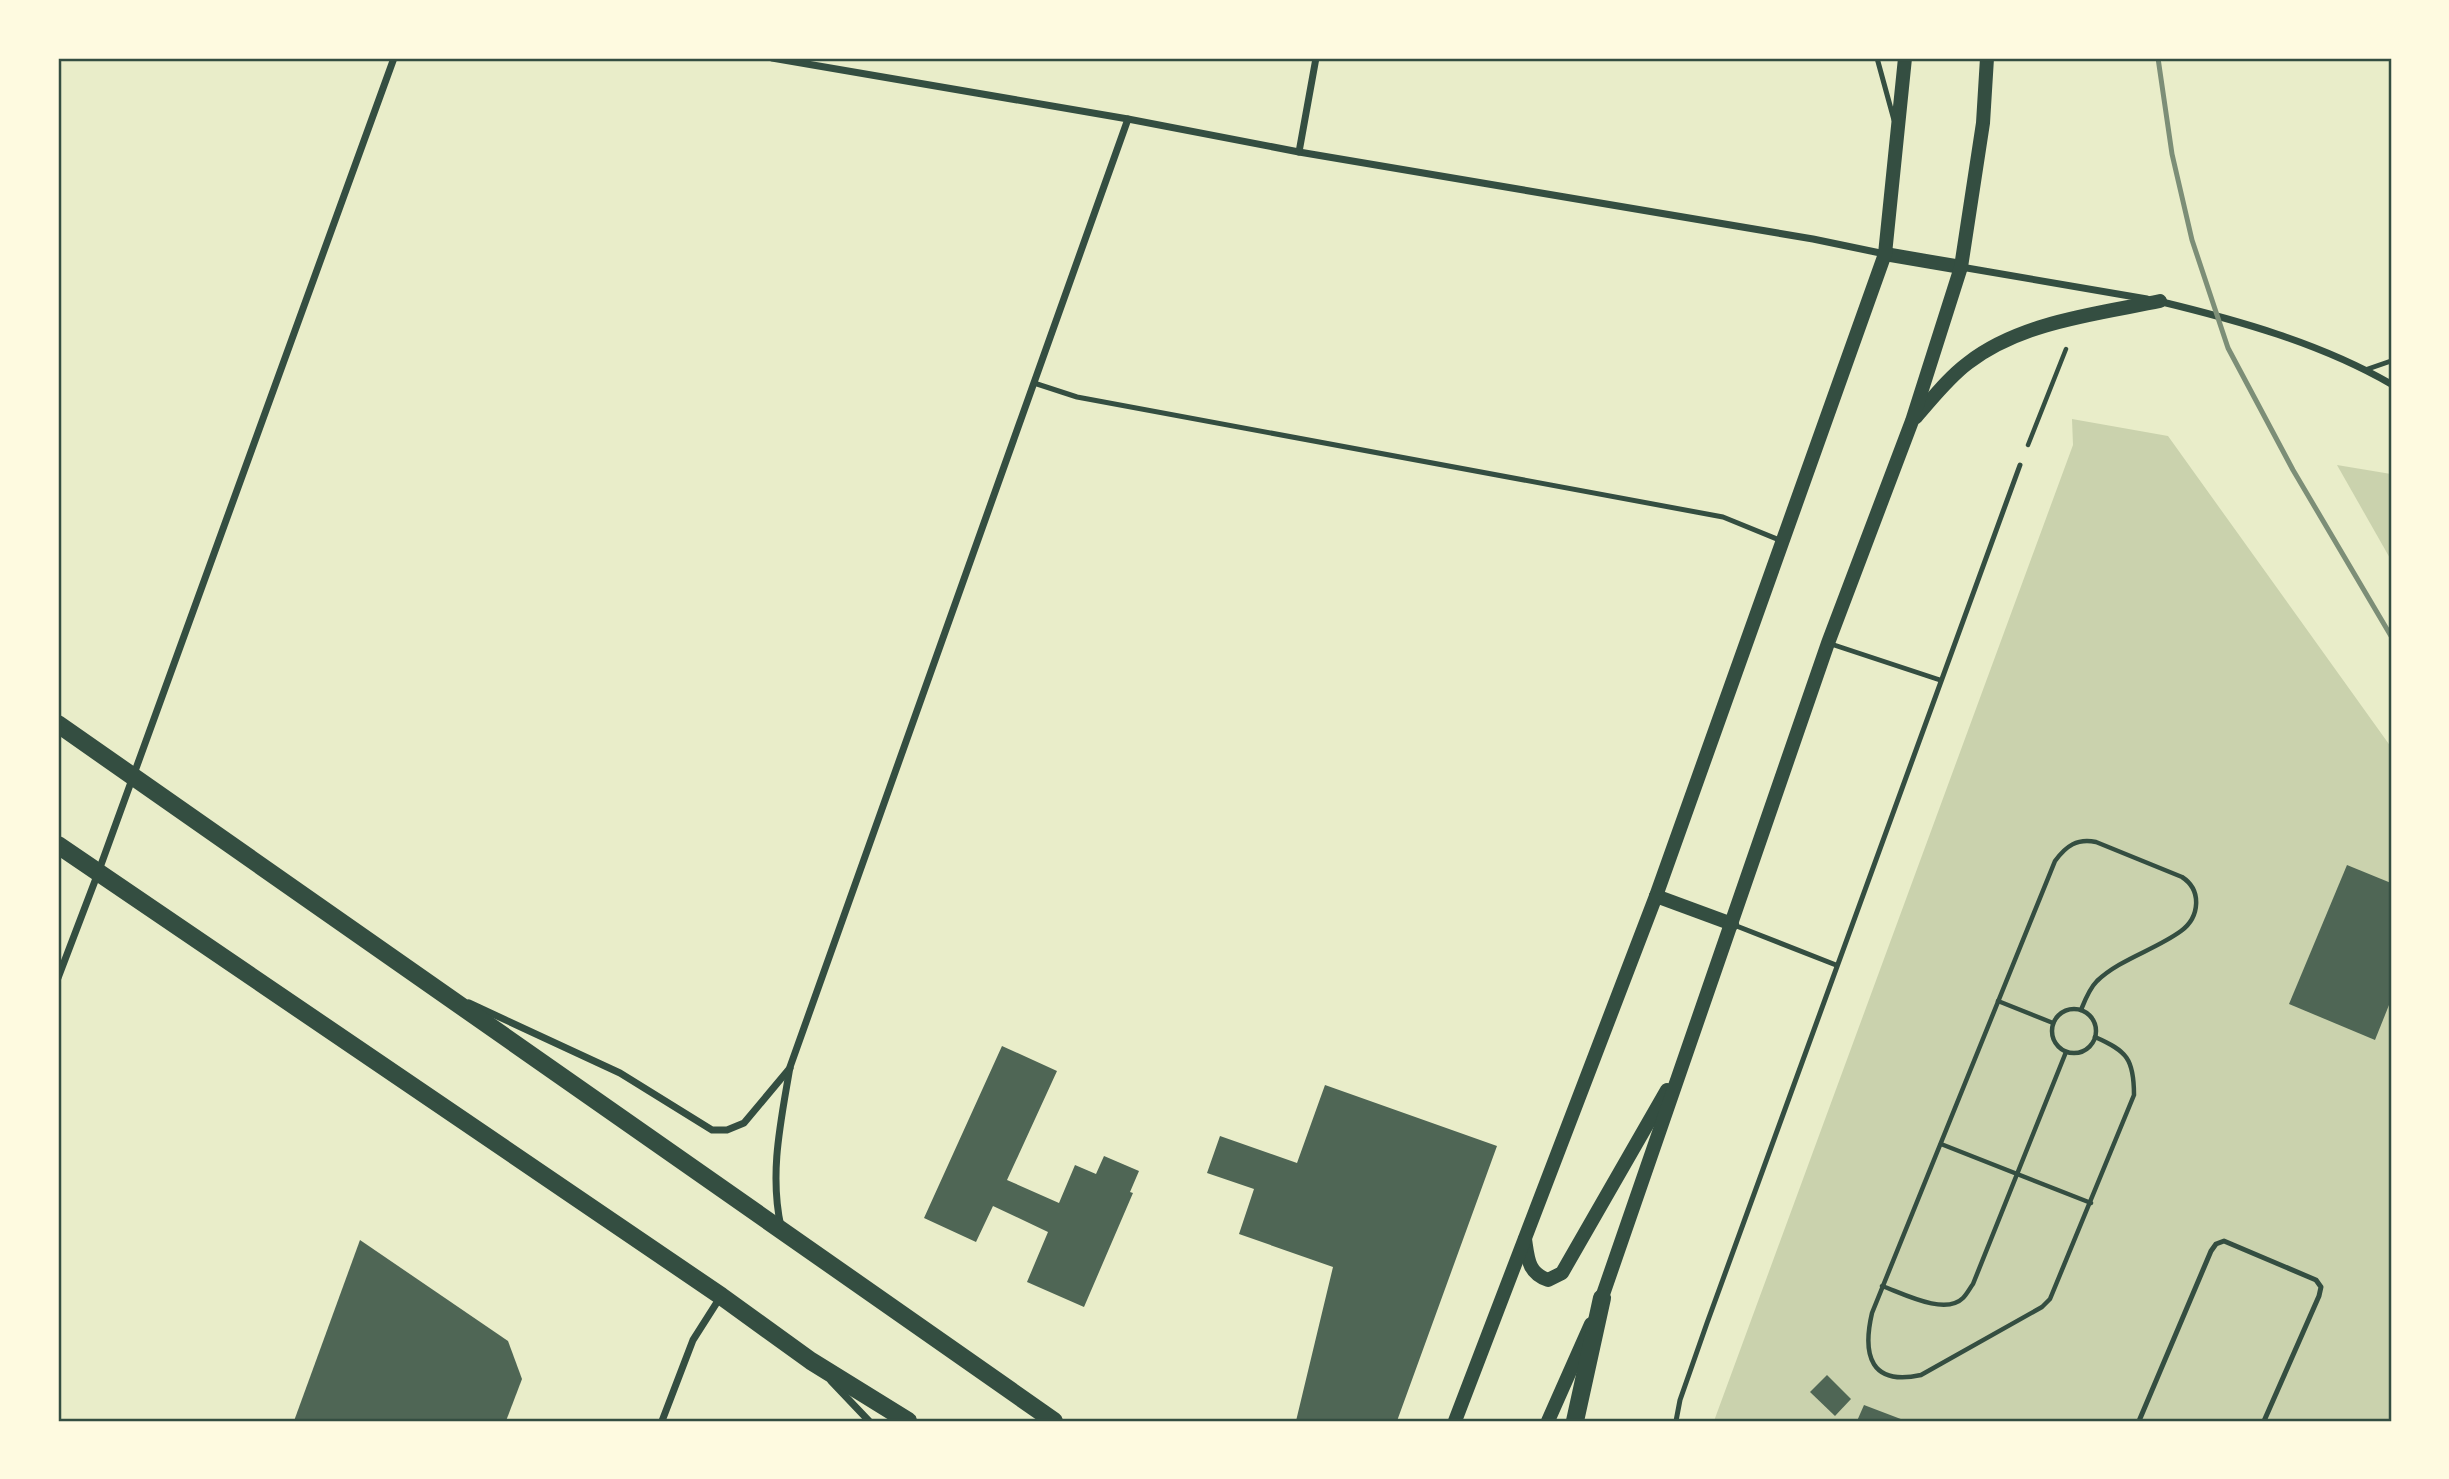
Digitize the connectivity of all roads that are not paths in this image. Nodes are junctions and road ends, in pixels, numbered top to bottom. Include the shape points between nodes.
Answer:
1 (394, 58) edge
2 (772, 58) edge
3 (1316, 58) edge
4 (1877, 58) edge
5 (1905, 58) edge
6 (1987, 58) edge
7 (819, 62) edge
8 (1128, 119) junction
9 (1897, 133) junction
10 (1299, 152) junction
11 (1885, 254) junction
12 (1961, 267) junction
13 (2160, 301) junction
14 (2391, 361) edge
15 (2365, 370) junction
16 (1034, 383) junction
17 (2391, 384) edge
18 (1912, 421) junction
19 (2020, 465) road end
20 (1782, 541) junction
21 (1828, 643) junction
22 (1940, 680) junction
23 (58, 724) edge
24 (133, 775) junction
25 (58, 845) edge
26 (98, 873) junction
27 (1656, 897) junction
28 (1731, 924) junction
29 (1836, 965) junction
30 (58, 978) edge
31 (434, 986) junction
32 (1684, 1062) junction
33 (790, 1067) junction
34 (782, 1231) junction
35 (1525, 1238) junction
36 (721, 1296) junction
37 (1602, 1298) junction
38 (811, 1361) junction
39 (662, 1421) edge
40 (869, 1421) edge
41 (908, 1421) edge
42 (1054, 1421) edge
43 (1455, 1421) edge
44 (1548, 1421) edge
45 (1575, 1421) edge
46 (1676, 1421) edge
47 (2139, 1421) edge
48 (2264, 1421) edge

1 - 24 street
2 - 7 street
3 - 10 street
4 - 9 lane
5 - 9 main road
6 - 12 main road via 1983,123
7 - 8 street
8 - 10 street
8 - 16 street
9 - 11 main road
10 - 11 street
11 - 12 main road
11 - 20 main road
12 - 13 street
12 - 18 main road
13 - 15 street via 2288,338
13 - 18 main road via 2055,323 2007,341 1969,362
14 - 15 lane
15 - 17 street
16 - 20 lane via 1077,397 1723,517
16 - 33 street
18 - 21 main road
19 - 22 lane
20 - 27 main road
21 - 22 lane
21 - 28 main road
22 - 29 lane
23 - 24 main road
24 - 26 street
24 - 31 main road
25 - 26 main road
26 - 30 street
26 - 36 main road
27 - 28 main road
27 - 35 main road
28 - 29 lane
28 - 32 main road
29 - 46 lane via 1680,1399
31 - 33 street via 620,1073 712,1130 744,1123
31 - 34 main road
32 - 35 main road via 1562,1273 1548,1280 1537,1276
32 - 37 main road
33 - 34 street via 777,1142 775,1192
34 - 42 main road
35 - 43 main road
36 - 38 main road
36 - 39 street via 693,1340
37 - 44 main road
37 - 45 main road
38 - 40 street
38 - 41 main road
47 - 48 lane via 2211,1251 2224,1241 2316,1280 2321,1287

